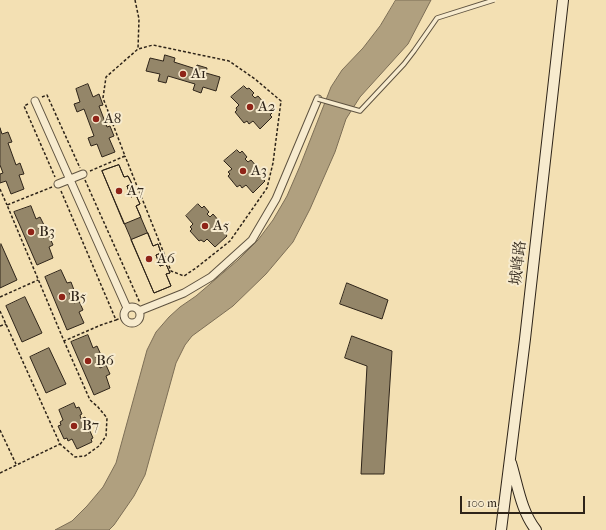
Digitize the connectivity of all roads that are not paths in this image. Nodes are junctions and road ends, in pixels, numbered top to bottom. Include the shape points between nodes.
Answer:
1 (494, 0) edge
2 (563, 0) edge
3 (318, 100) joint
4 (35, 101) road end
5 (83, 174) road end
6 (71, 179) junction
7 (58, 184) road end
8 (127, 308) junction
9 (141, 310) junction
10 (510, 458) junction
11 (501, 530) edge
12 (536, 530) edge

1 - 3 lane, bridge via 437,18 404,64 360,111
2 - 10 main road, 城峰路 via 534,269
3 - 9 street via 276,199 252,240 211,278 184,293
4 - 6 street
5 - 6 street
6 - 7 street
6 - 8 street
8 - 9 street via 133,306
8 - 9 street via 123,317 132,323 139,319
10 - 11 main road, 城峰路
10 - 12 main road via 523,508

